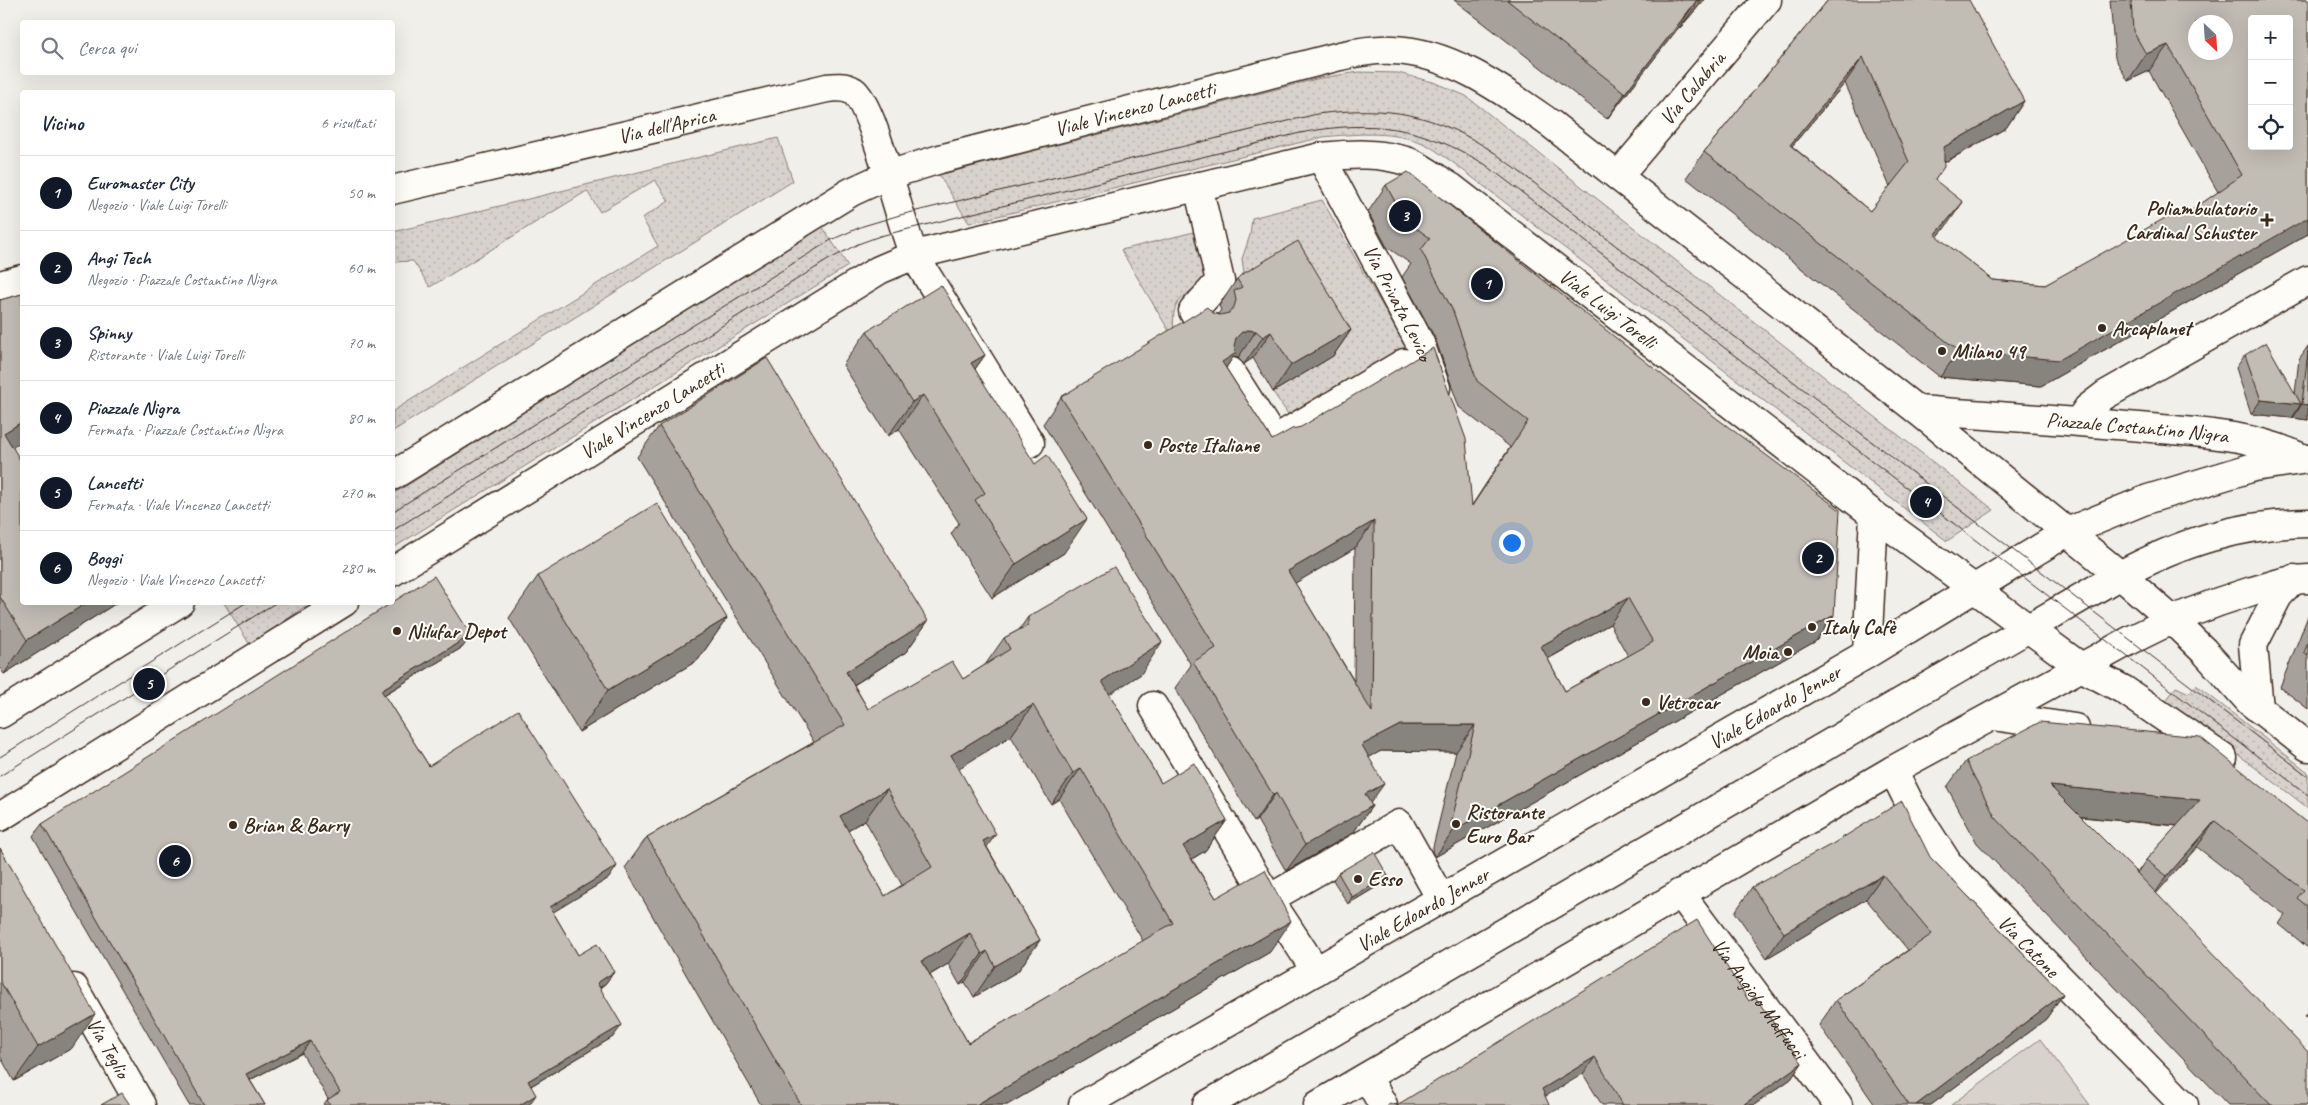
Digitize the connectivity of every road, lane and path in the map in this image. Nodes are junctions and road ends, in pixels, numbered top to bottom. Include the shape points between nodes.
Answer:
1 (1767, 0) edge
2 (1321, 157) junction
3 (888, 175) junction
4 (1618, 176) junction
5 (1198, 186) junction
6 (395, 189) edge
7 (914, 255) junction
8 (20, 280) edge
9 (2308, 280) edge
10 (0, 285) edge
11 (1202, 326) edge
12 (1404, 363) edge
13 (1231, 372) edge
14 (1443, 409) edge
15 (1917, 410) junction
16 (2079, 421) junction
17 (1030, 443) dead end
18 (2305, 459) edge
19 (395, 474) edge
20 (1874, 515) junction
21 (2303, 523) edge
22 (2067, 532) junction
23 (395, 570) edge
24 (2120, 575) junction
25 (2301, 579) edge
26 (1975, 590) junction
27 (175, 605) edge
28 (339, 605) edge
29 (2171, 619) junction
30 (2028, 628) junction
31 (1867, 654) junction
32 (2081, 667) junction
33 (1153, 706) dead end
34 (2259, 709) junction
35 (0, 714) edge
36 (1993, 716) junction
37 (2099, 730) edge
38 (2144, 734) edge
39 (2205, 745) junction
40 (2308, 747) edge
41 (1893, 770) junction
42 (2241, 772) edge
43 (0, 818) edge
44 (1680, 894) junction
45 (1441, 898) junction
46 (1269, 899) junction
47 (63, 971) edge
48 (1316, 971) junction
49 (1367, 1077) junction
50 (142, 1105) edge
51 (1083, 1105) edge
52 (1207, 1105) edge
53 (1318, 1105) edge
54 (1383, 1105) edge
55 (1838, 1105) edge
56 (2184, 1105) edge

1 - 4 main road, Via Calabria
2 - 5 main road, Viale Vincenzo Lancetti
2 - 14 main road, Via Privata Levico via 1420,344
2 - 20 main road, Viale Luigi Torelli via 1357,154 1390,157 1417,166 1452,188
3 - 4 main road, Viale Vincenzo Lancetti via 1331,58 1383,49 1433,57 1476,76 1551,124
3 - 6 main road, Via dell'Aprica via 864,105 854,91 843,87 826,88
3 - 7 main road
3 - 19 main road, Viale Vincenzo Lancetti via 851,192
4 - 15 main road
5 - 7 main road, Viale Vincenzo Lancetti
5 - 11 main road via 1220,281 1193,311
7 - 17 main road
7 - 23 main road, Viale Vincenzo Lancetti via 879,270
8 - 10 main road
9 - 16 main road via 2105,395 2088,408
12 - 13 main road via 1274,440
15 - 16 main road, Piazzale Costantino Nigra
15 - 22 main road
16 - 18 main road, Piazzale Costantino Nigra via 2238,437
18 - 22 main road, Piazzale Costantino Nigra via 2254,467 2148,499
20 - 26 main road
20 - 31 main road
21 - 24 main road via 2235,530 2193,541
22 - 24 main road
22 - 26 main road, Piazzale Costantino Nigra
24 - 29 main road
24 - 30 main road
25 - 29 main road via 2212,603
25 - 34 main road via 2278,596 2254,645
26 - 30 main road
26 - 31 main road, Piazzale Costantino Nigra
27 - 35 main road
28 - 43 main road
29 - 32 main road
29 - 34 main road
30 - 32 main road
30 - 52 main road
31 - 45 main road, Viale Edoardo Jenner
32 - 36 main road
32 - 39 main road via 2124,690
33 - 46 main road
34 - 40 main road
36 - 37 main road
36 - 41 main road
38 - 39 main road
39 - 42 main road
41 - 44 main road
41 - 56 main road, Via Catone via 1910,804 1950,865
44 - 49 main road
44 - 55 main road, Via Angiolo Maffucci
45 - 46 main road via 1399,824
45 - 48 main road, Viale Edoardo Jenner
46 - 48 main road
47 - 50 main road, Via Teglio
48 - 51 main road, Viale Edoardo Jenner
49 - 53 main road
49 - 54 main road

